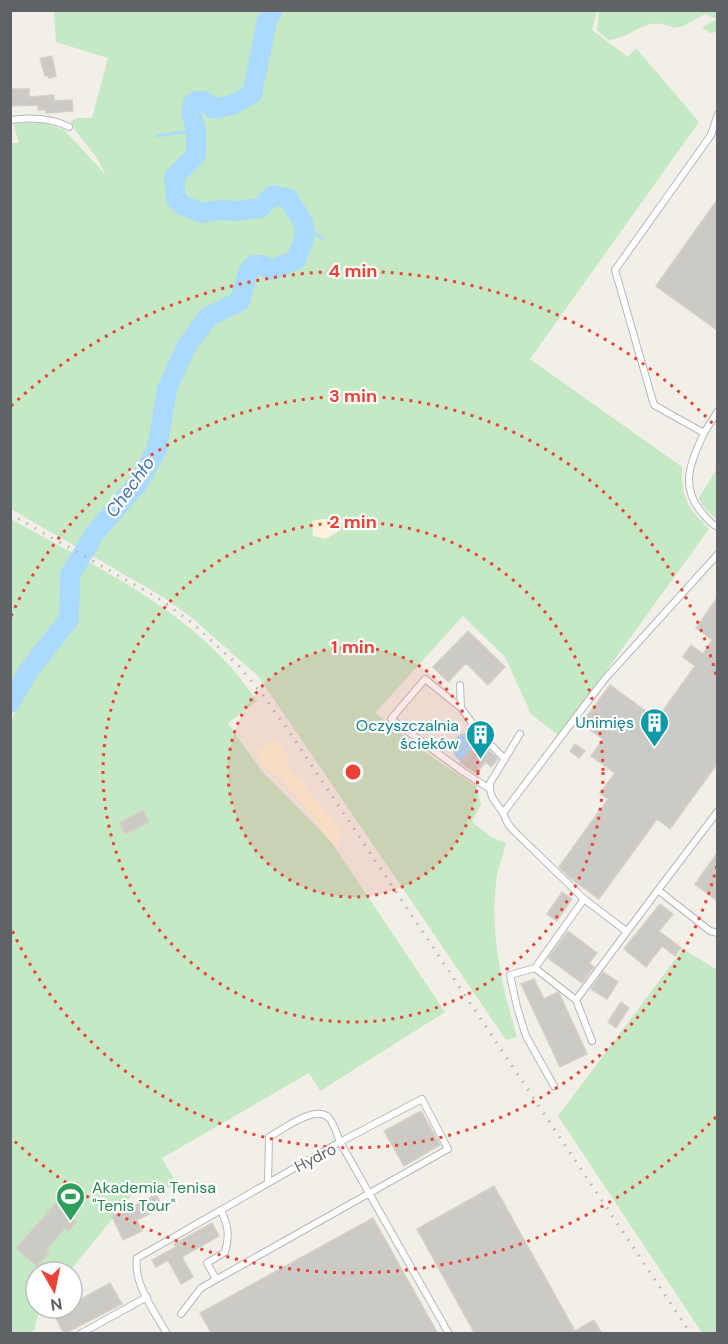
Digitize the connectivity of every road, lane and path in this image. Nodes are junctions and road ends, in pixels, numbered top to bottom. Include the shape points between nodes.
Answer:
1 (717, 114) edge
2 (10, 120) edge
3 (69, 127) dead end
4 (714, 134) edge
5 (717, 411) edge
6 (704, 433) junction
7 (717, 527) edge
8 (717, 554) edge
9 (460, 685) dead end
10 (460, 708) junction
11 (520, 734) dead end
12 (505, 759) junction
13 (490, 789) junction
14 (717, 811) edge
15 (503, 813) junction
16 (658, 890) junction
17 (584, 899) junction
18 (626, 932) junction
19 (717, 933) edge
20 (535, 968) junction
21 (576, 1000) junction
22 (592, 1041) dead end
23 (554, 1086) dead end
24 (340, 1142) junction
25 (268, 1183) junction
26 (369, 1192) junction
27 (221, 1209) junction
28 (216, 1280) junction
29 (147, 1298) junction
30 (181, 1314) dead end
31 (80, 1334) edge
32 (167, 1334) edge
33 (449, 1334) edge

1 - 4 lane
2 - 3 lane via 46,120
4 - 6 lane via 615,270 654,405
5 - 6 lane
6 - 7 lane via 689,468 689,489 696,507
8 - 15 lane via 604,680
9 - 10 lane
10 - 12 lane
10 - 13 lane via 425,678 391,718
11 - 12 lane
12 - 13 lane
13 - 15 lane via 494,803
14 - 16 lane
15 - 17 lane via 506,824
16 - 18 lane
16 - 19 lane
17 - 18 lane
17 - 20 lane
18 - 21 lane
20 - 21 lane
20 - 23 lane via 510,975 526,1036
21 - 22 lane
24 - 25 lane, Hydro
24 - 25 lane via 327,1116 319,1112 309,1114 269,1137
24 - 26 lane, Hydro
24 - 26 lane via 422,1099 448,1149
25 - 27 lane, Hydro
26 - 28 lane
26 - 33 lane, Hydro
27 - 28 lane via 229,1227 225,1252 207,1263
27 - 29 lane, Hydro via 137,1258 135,1269
28 - 30 lane via 201,1288
29 - 31 lane
29 - 32 lane, Hydro

